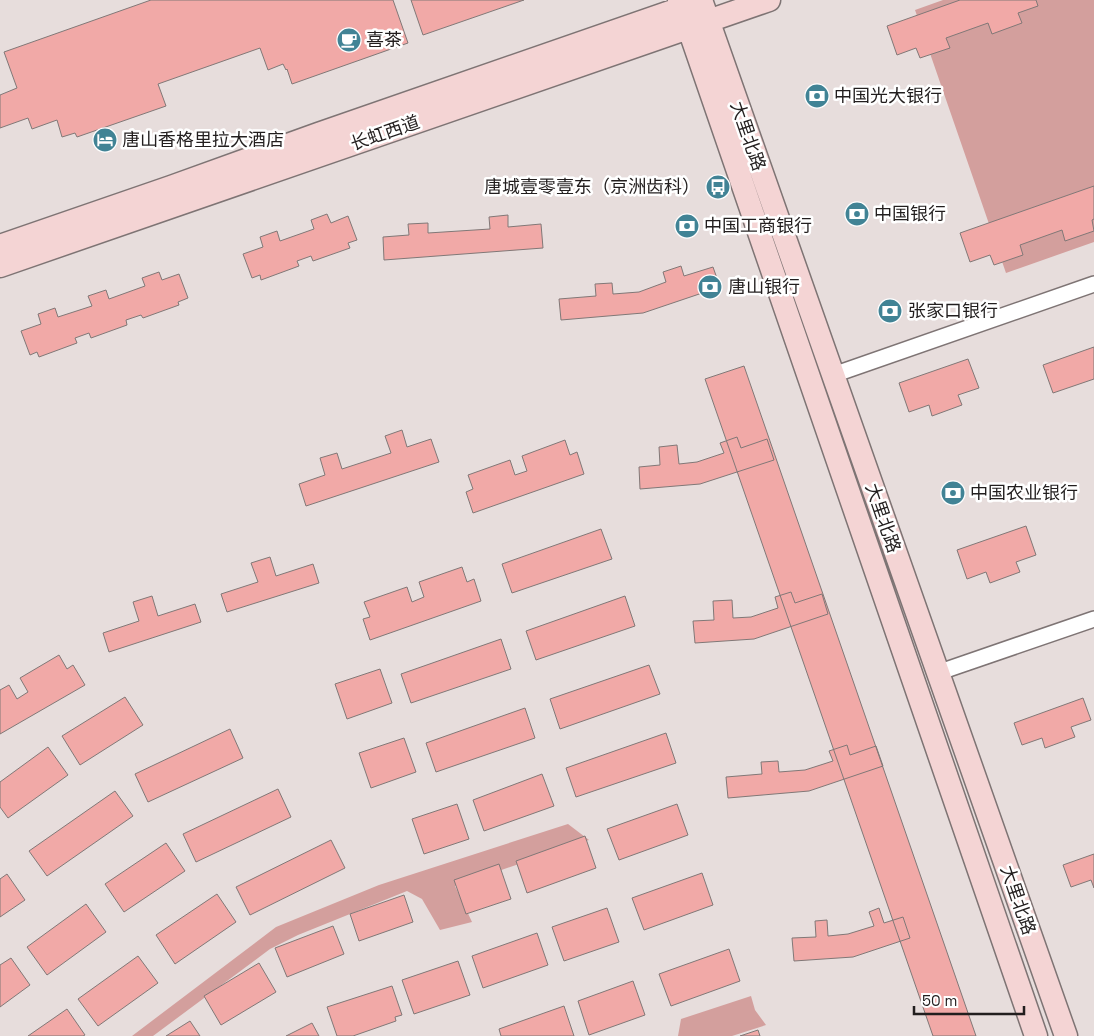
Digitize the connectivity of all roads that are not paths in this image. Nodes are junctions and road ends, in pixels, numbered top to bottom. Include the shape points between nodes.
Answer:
1 (769, 0) edge
2 (695, 8) edge
3 (0, 246) edge
4 (0, 266) edge
5 (1094, 284) edge
6 (833, 375) junction
7 (1094, 619) edge
8 (937, 673) junction
9 (1036, 1036) edge
10 (1066, 1036) edge

1 - 2 main road, 长虹西道
2 - 3 main road, 长虹西道 via 318,134
2 - 4 main road, 长虹西道
2 - 6 main road, 大里北路
2 - 9 main road, 大里北路
5 - 6 street
6 - 8 main road, 大里北路
7 - 8 street
8 - 10 main road, 大里北路

